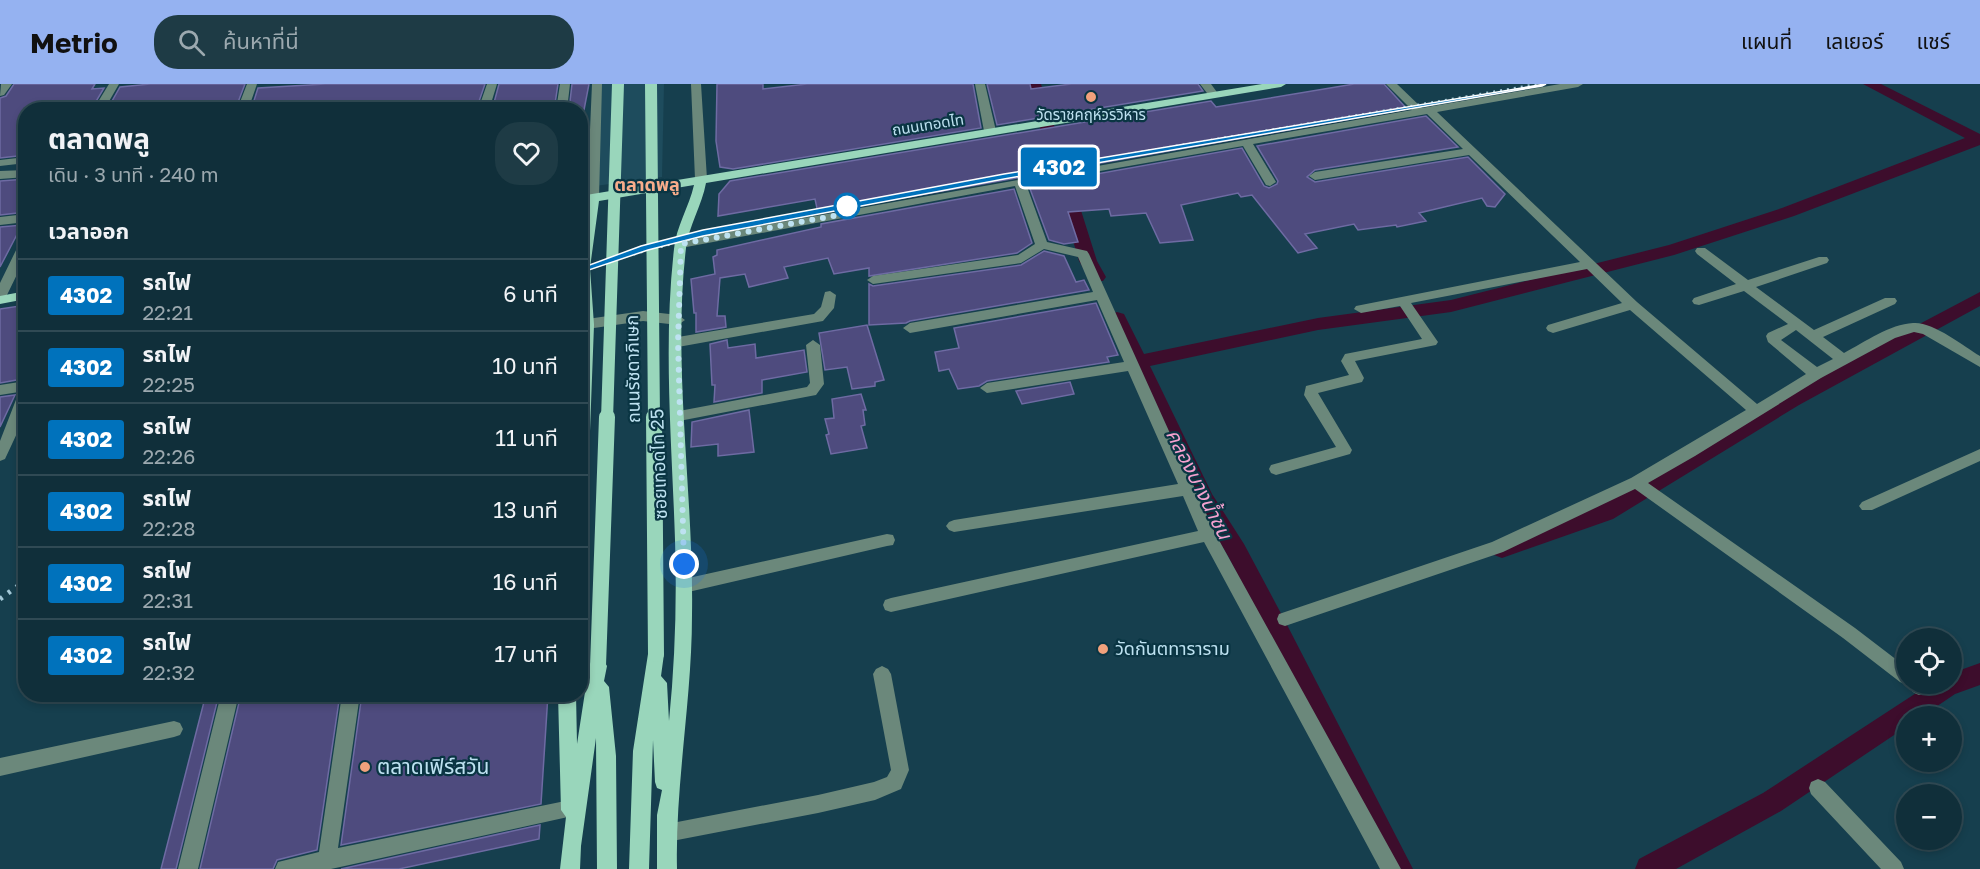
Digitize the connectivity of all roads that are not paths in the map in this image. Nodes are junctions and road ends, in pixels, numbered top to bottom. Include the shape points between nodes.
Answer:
1 (7, 84) edge
2 (114, 84) edge
3 (252, 84) edge
4 (492, 84) edge
5 (565, 84) edge
6 (597, 84) edge
7 (618, 84) edge
8 (651, 84) edge
9 (696, 84) edge
10 (980, 84) edge
11 (1205, 84) edge
12 (1281, 84) edge
13 (1391, 84) edge
14 (1578, 84) edge
15 (0, 93) edge
16 (1214, 95) junction
17 (103, 102) edge
18 (245, 102) edge
19 (486, 102) edge
20 (562, 102) edge
21 (1425, 111) junction
22 (990, 131) junction
23 (1246, 142) junction
24 (1472, 151) junction
25 (18, 161) edge
26 (0, 163) edge
27 (18, 174) edge
28 (0, 175) edge
29 (1315, 176) dead end
30 (701, 179) junction
31 (1019, 182) junction
32 (1270, 182) dead end
33 (588, 188) edge
34 (588, 199) edge
35 (18, 219) edge
36 (0, 221) edge
37 (681, 244) junction
38 (1042, 245) junction
39 (1701, 251) dead end
40 (18, 259) edge
41 (1823, 260) dead end
42 (1594, 269) junction
43 (873, 280) dead end
44 (1747, 285) junction
45 (830, 295) dead end
46 (1101, 295) junction
47 (18, 296) edge
48 (0, 298) edge
49 (1699, 301) dead end
50 (1890, 301) dead end
51 (1632, 306) junction
52 (1408, 308) junction
53 (1360, 309) dead end
54 (678, 320) junction
55 (588, 324) edge
56 (910, 328) dead end
57 (1554, 328) dead end
58 (1790, 328) dead end
59 (1814, 336) junction
60 (678, 342) junction
61 (813, 345) dead end
62 (1843, 359) junction
63 (1980, 362) edge
64 (1133, 365) junction
65 (1816, 374) junction
66 (18, 387) edge
67 (987, 388) dead end
68 (0, 390) edge
69 (1755, 410) junction
70 (679, 416) junction
71 (18, 432) edge
72 (0, 455) edge
73 (1980, 455) edge
74 (1276, 469) dead end
75 (1636, 482) junction
76 (1187, 489) junction
77 (1868, 506) dead end
78 (954, 526) dead end
79 (1208, 535) junction
80 (887, 540) dead end
81 (684, 586) junction
82 (891, 605) dead end
83 (1285, 619) dead end
84 (656, 654) junction
85 (598, 666) junction
86 (1896, 669) edge
87 (882, 674) dead end
88 (228, 702) edge
89 (350, 702) edge
90 (567, 702) edge
91 (174, 729) dead end
92 (0, 767) edge
93 (1818, 788) dead end
94 (570, 809) junction
95 (667, 828) junction
96 (571, 846) junction
97 (327, 860) junction
98 (188, 869) edge
99 (285, 869) edge
100 (570, 869) edge
101 (607, 869) edge
102 (639, 869) edge
103 (667, 869) edge
104 (1391, 869) edge
105 (1894, 869) edge

1 - 15 street
2 - 17 street
3 - 18 street
4 - 19 street
5 - 20 street
6 - 33 street
7 - 85 main road, ถนนรัชดาภิเษก, bridge
8 - 84 main road, ถนนรัชดาภิเษก, bridge
9 - 30 street
10 - 22 street
11 - 16 street
12 - 16 main road, ถนนเทอดไท
13 - 21 street
14 - 21 street
16 - 22 main road, ถนนเทอดไท
21 - 23 street
21 - 24 street
22 - 30 main road, ถนนเทอดไท
23 - 31 street
23 - 32 street
24 - 29 street
24 - 42 street
25 - 26 street
27 - 28 street
30 - 34 main road, ถนนเทอดไท
30 - 37 main road, ซอยเทอดไท 25
31 - 37 street
31 - 38 street
35 - 36 street
37 - 54 main road, ซอยเทอดไท 25
38 - 43 street via 1021,259
38 - 46 street via 1083,254
39 - 44 street
40 - 48 street
41 - 44 street
42 - 51 street
42 - 52 street
44 - 49 street
44 - 59 street
45 - 60 street via 827,308 818,318
46 - 56 street
46 - 64 street
47 - 48 main road
50 - 59 street
51 - 57 street
51 - 69 street
52 - 53 street
52 - 74 street via 1431,339 1428,344 1350,357 1348,361 1357,378 1311,390 1345,450
54 - 55 street via 643,316
54 - 60 main road, ซอยเทอดไท 25
58 - 65 street via 1773,336 1775,342
59 - 62 street
60 - 70 main road, ซอยเทอดไท 25
61 - 70 street via 817,384 811,391
62 - 63 street via 1914,327 1940,336
62 - 65 street
64 - 67 street
64 - 76 street
65 - 69 street
66 - 68 street
69 - 75 street
70 - 81 main road, ซอยเทอดไท 25
71 - 72 street
73 - 77 street
75 - 83 street via 1497,547
75 - 86 street
76 - 78 street
76 - 79 street
79 - 82 street
79 - 104 street
80 - 81 street
81 - 95 main road, ซอยเทอดไท 25 via 683,668
84 - 95 main road, ถนนรัชดาภิเษก
84 - 102 main road, ถนนรัชดาภิเษก via 642,751
85 - 96 main road, ถนนรัชดาภิเษก
85 - 101 main road, ถนนรัชดาภิเษก via 607,756
87 - 95 street via 900,770 894,783 818,804
88 - 98 street
89 - 97 street
90 - 94 main road
91 - 92 street
93 - 105 street
94 - 96 main road
94 - 97 street
95 - 103 main road, ถนนรัชดาภิเษก
96 - 100 main road, ถนนรัชดาภิเษก
97 - 99 street

